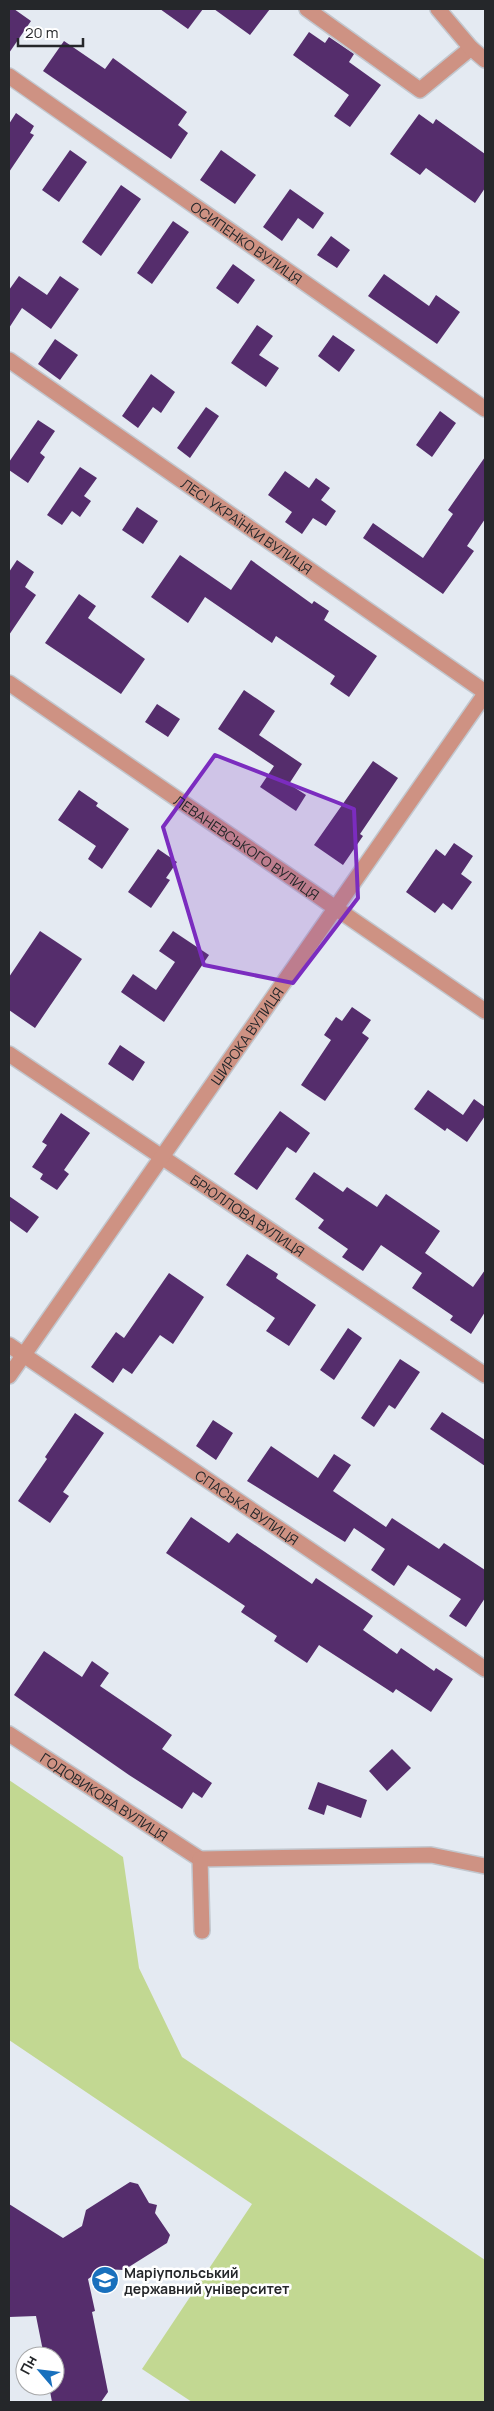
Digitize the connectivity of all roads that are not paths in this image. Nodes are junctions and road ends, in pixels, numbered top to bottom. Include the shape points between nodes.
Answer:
1 (307, 9) edge
2 (438, 9) edge
3 (471, 48) junction
4 (485, 60) edge
5 (9, 76) edge
6 (9, 360) edge
7 (485, 409) edge
8 (9, 683) edge
9 (485, 693) edge
10 (336, 907) junction
11 (485, 1011) edge
12 (9, 1054) edge
13 (161, 1158) junction
14 (9, 1345) edge
15 (24, 1355) junction
16 (485, 1375) edge
17 (9, 1376) edge
18 (485, 1668) edge
19 (9, 1734) edge
20 (200, 1859) junction
21 (485, 1866) edge
22 (202, 1931) dead end

1 - 3 street via 420,90
2 - 3 street
3 - 4 street
5 - 7 street, ОСИПЕНКО ВУЛИЦЯ
6 - 9 street, ЛЕСІ УКРАЇНКИ ВУЛИЦЯ
8 - 10 street, ЛЕВАНЕВСЬКОГО ВУЛИЦЯ
9 - 10 street, ШИРОКА ВУЛИЦЯ
10 - 11 street, ЛЕВАНЕВСЬКОГО ВУЛИЦЯ
10 - 13 street, ШИРОКА ВУЛИЦЯ
12 - 13 street, БРЮЛЛОВА ВУЛИЦЯ
13 - 15 street, ШИРОКА ВУЛИЦЯ
13 - 16 street, БРЮЛЛОВА ВУЛИЦЯ
14 - 15 street, СПАСЬКА ВУЛИЦЯ
15 - 17 street, ШИРОКА ВУЛИЦЯ
15 - 18 street, СПАСЬКА ВУЛИЦЯ
19 - 20 street, ГОДОВИКОВА ВУЛИЦЯ
20 - 21 street via 431,1855
20 - 22 street

